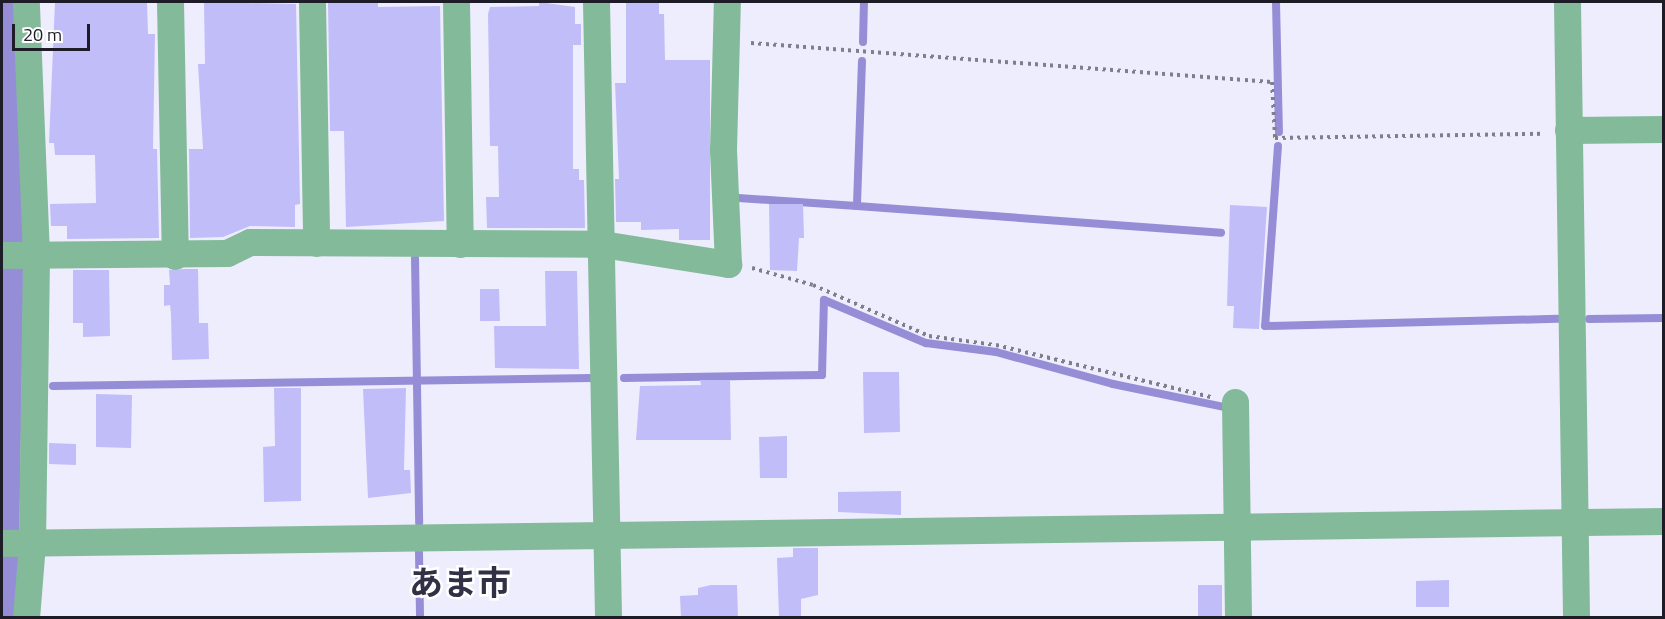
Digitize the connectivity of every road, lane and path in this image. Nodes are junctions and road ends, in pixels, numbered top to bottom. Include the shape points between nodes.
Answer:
1 (26, 2) edge
2 (170, 2) edge
3 (312, 2) edge
4 (456, 2) edge
5 (596, 2) edge
6 (727, 2) edge
7 (1567, 2) edge
8 (726, 41) junction
9 (1664, 129) edge
10 (1568, 132) junction
11 (316, 243) junction
12 (460, 244) junction
13 (602, 244) junction
14 (22, 255) edge
15 (175, 256) junction
16 (728, 264) junction
17 (1235, 402) joint
18 (1664, 521) edge
19 (1574, 522) junction
20 (1236, 527) junction
21 (607, 533) junction
22 (19, 543) edge
23 (26, 618) edge
24 (608, 618) edge
25 (1238, 618) edge
26 (1576, 618) edge

1 - 14 street
2 - 15 street
3 - 11 street
4 - 12 street
5 - 13 street
6 - 8 street
7 - 10 street
8 - 10 path via 1272,82 1275,138
8 - 16 street via 723,150
9 - 10 street
10 - 19 street
11 - 12 street
11 - 15 street via 250,242 227,253
12 - 13 street
13 - 16 street
13 - 21 street
14 - 15 street
14 - 22 street
16 - 17 path via 813,285 929,336 996,345
17 - 20 street
18 - 19 street
19 - 20 street
19 - 26 street
20 - 21 street
20 - 25 street
21 - 22 street
21 - 24 street
22 - 23 street

